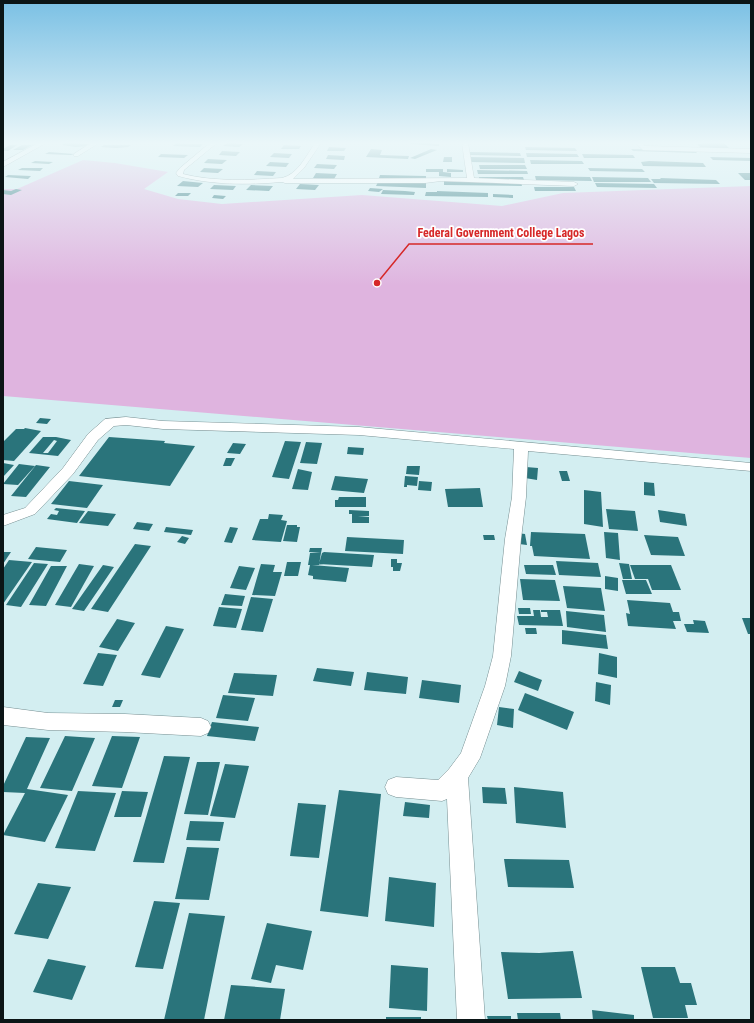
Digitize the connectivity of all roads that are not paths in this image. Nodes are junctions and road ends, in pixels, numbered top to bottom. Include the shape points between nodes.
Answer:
1 (521, 447) junction
2 (751, 467) edge
3 (3, 522) edge
4 (3, 716) edge
5 (201, 727) dead end
6 (457, 776) junction
7 (396, 787) dead end
8 (471, 1020) edge

1 - 2 street
1 - 3 street via 359,431 110,422 30,511
1 - 6 street via 520,497 513,539 502,656 495,686 470,758
4 - 5 street via 78,723
6 - 7 street via 442,791
6 - 8 street

